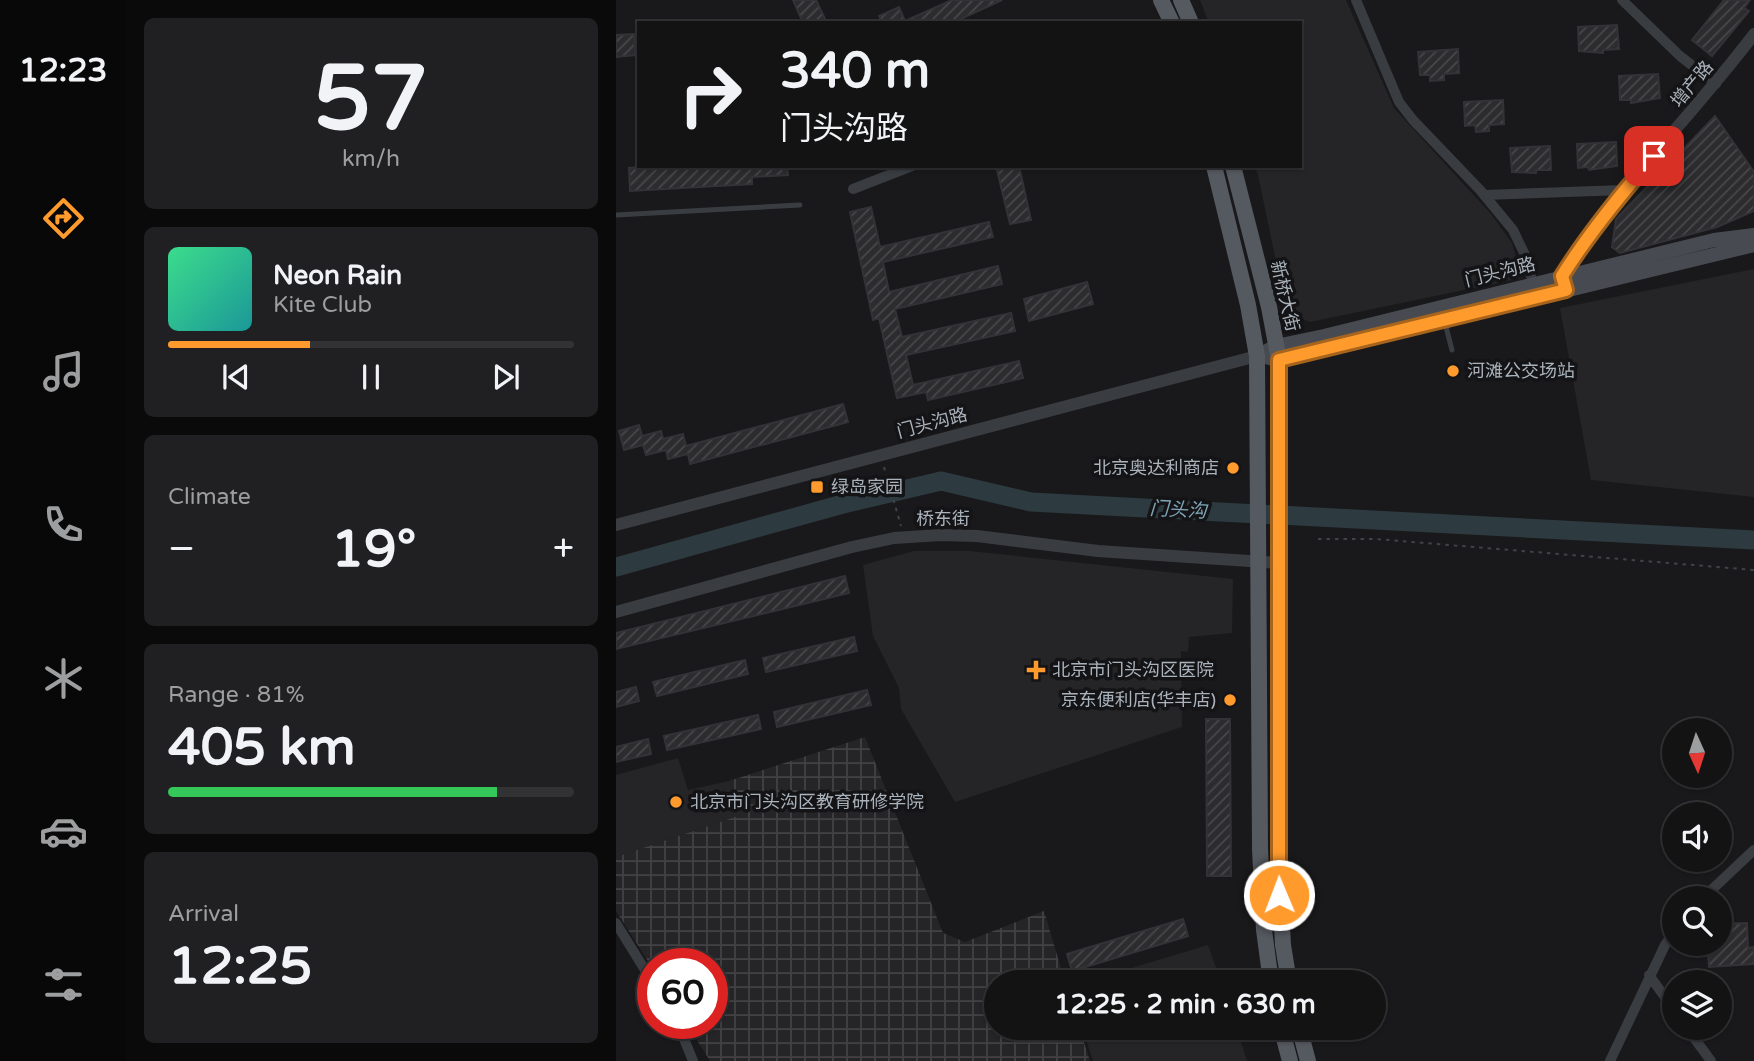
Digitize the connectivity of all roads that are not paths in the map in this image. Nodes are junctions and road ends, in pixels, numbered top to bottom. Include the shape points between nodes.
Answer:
1 (1161, 0) edge
2 (1181, 0) edge
3 (1356, 0) edge
4 (1622, 0) edge
5 (1171, 21) edge
6 (1190, 21) edge
7 (1754, 34) edge
8 (1716, 84) junction
9 (907, 168) edge
10 (1214, 168) edge
11 (1233, 168) edge
12 (853, 189) dead end
13 (1624, 190) junction
14 (1484, 195) junction
15 (800, 205) dead end
16 (616, 215) edge
17 (1754, 234) edge
18 (1754, 244) edge
19 (1564, 283) junction
20 (1533, 284) junction
21 (1443, 313) junction
22 (1452, 350) dead end
23 (1278, 353) junction
24 (1258, 356) junction
25 (616, 525) edge
26 (1258, 561) junction
27 (1280, 563) junction
28 (616, 612) edge
29 (1754, 850) edge
30 (1716, 886) edge
31 (616, 923) edge
32 (1662, 951) edge
33 (637, 957) edge
34 (1270, 970) edge
35 (1287, 970) edge
36 (1650, 975) junction
37 (1662, 992) edge
38 (684, 1039) edge
39 (1284, 1040) edge
40 (1302, 1040) edge
41 (1695, 1040) edge
42 (693, 1061) edge
43 (1290, 1061) edge
44 (1308, 1061) edge
45 (1609, 1061) edge
46 (1710, 1061) edge

1 - 5 main road
2 - 6 main road
3 - 14 street via 1399,102
4 - 8 street via 1679,56
7 - 8 street, 增产路
8 - 13 street, 增产路
9 - 12 street
10 - 24 main road
11 - 23 main road, 新桥大街
13 - 14 street
13 - 19 street, 增产路 via 1576,254
14 - 20 street via 1513,230
15 - 16 lane
17 - 19 main road, 门头沟路 via 1714,240
18 - 19 main road, 门头沟路
19 - 20 main road, 门头沟路
19 - 21 main road, 门头沟路
20 - 21 main road, 门头沟路
21 - 22 lane
21 - 23 main road, 门头沟路
23 - 24 main road, 门头沟路
23 - 27 main road, 新桥大街
24 - 25 street, 门头沟路
24 - 26 main road
26 - 27 street, 桥东街
26 - 28 street, 桥东街 via 1098,551 977,536 904,537
26 - 34 main road via 1261,887
27 - 35 main road, 新桥大街 via 1278,850
29 - 30 street
31 - 33 street
32 - 36 street
36 - 37 street
36 - 45 street
38 - 42 street
39 - 43 main road
40 - 44 main road
41 - 46 street

